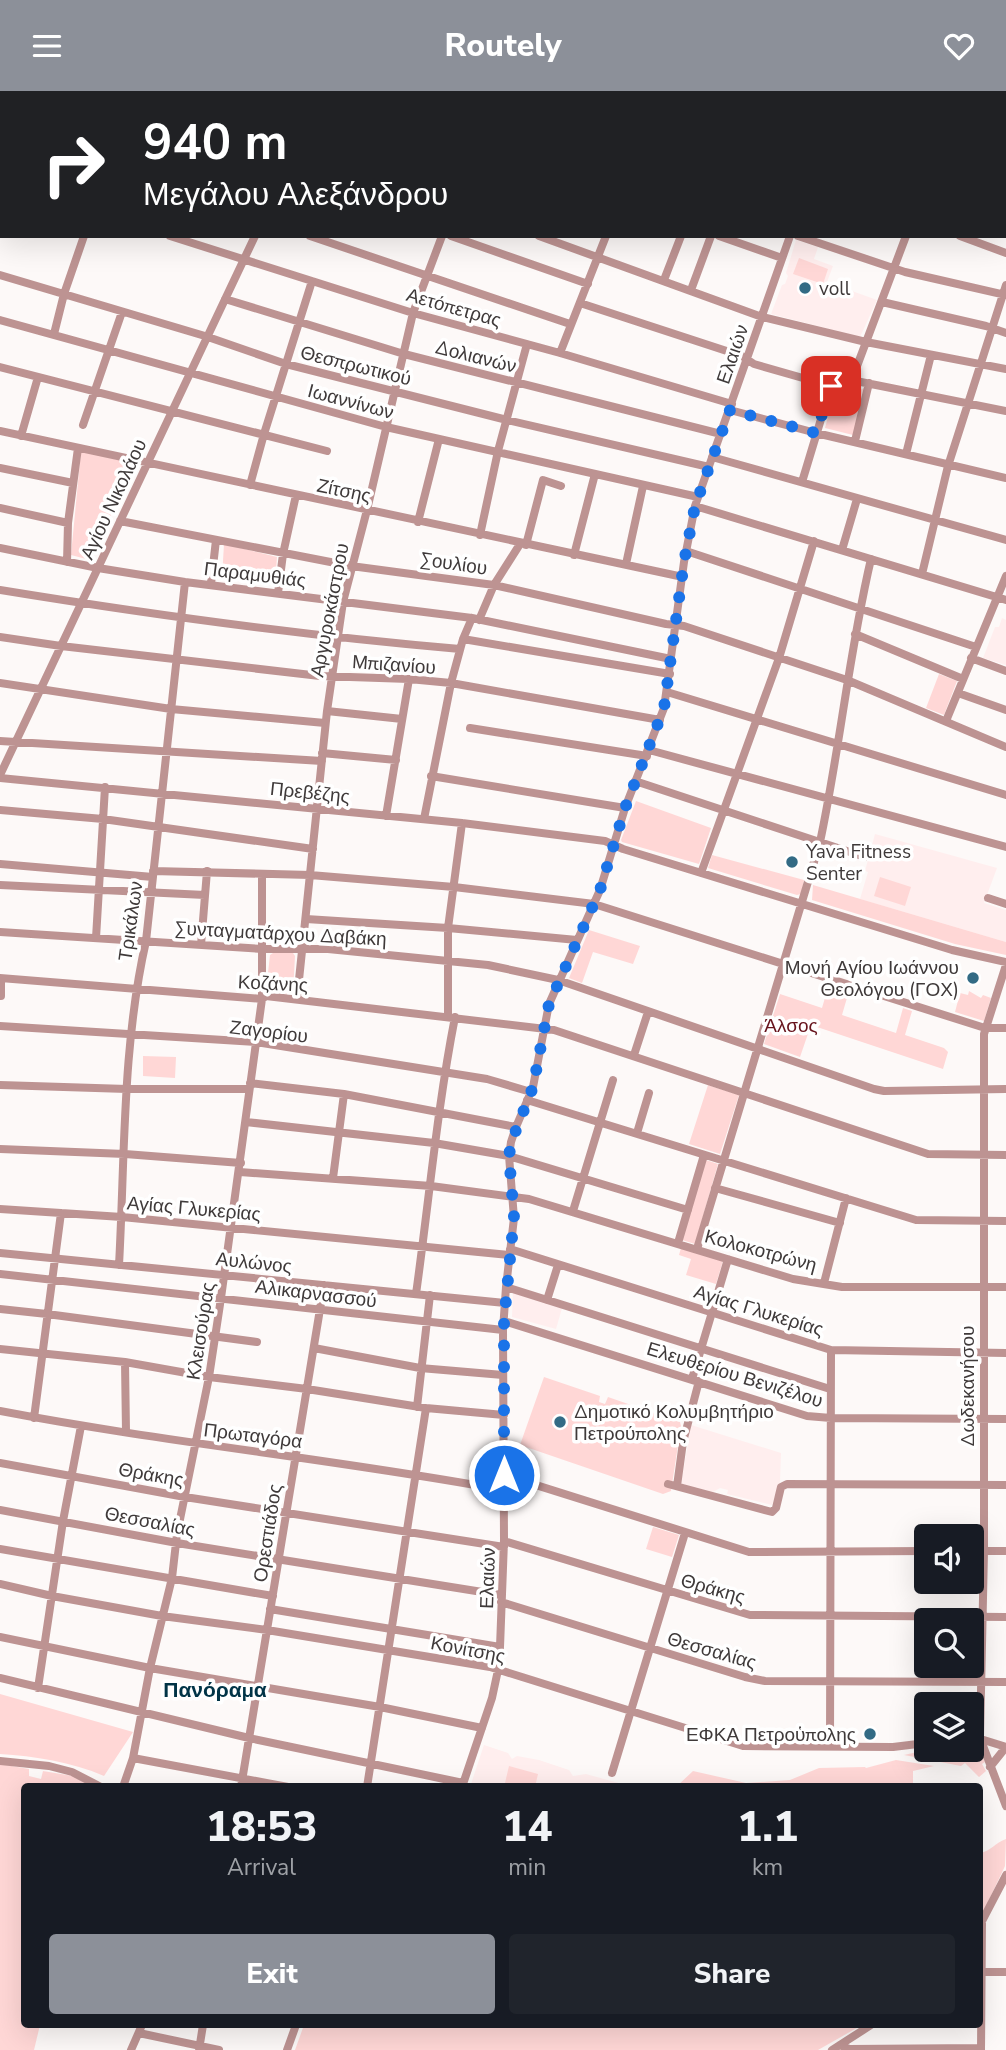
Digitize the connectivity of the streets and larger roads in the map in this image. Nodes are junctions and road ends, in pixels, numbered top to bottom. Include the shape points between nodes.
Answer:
1 (83, 238) edge
2 (177, 238) edge
3 (254, 238) edge
4 (316, 238) edge
5 (441, 238) edge
6 (457, 238) edge
7 (544, 238) edge
8 (605, 238) edge
9 (680, 238) edge
10 (710, 238) edge
11 (725, 238) edge
12 (789, 238) edge
13 (804, 238) edge
14 (905, 238) edge
15 (965, 238) edge
16 (1006, 253) edge
17 (597, 258) junction
18 (782, 258) junction
19 (245, 259) junction
20 (895, 269) junction
21 (0, 275) edge
22 (427, 276) junction
23 (664, 280) junction
24 (312, 281) junction
25 (588, 284) junction
26 (1006, 285) edge
27 (691, 290) junction
28 (64, 294) junction
29 (1004, 295) edge
30 (225, 299) junction
31 (882, 302) junction
32 (580, 303) junction
33 (122, 312) junction
34 (413, 313) junction
35 (762, 317) junction
36 (0, 320) edge
37 (298, 321) junction
38 (570, 324) junction
39 (993, 329) junction
40 (1006, 333) edge
41 (54, 334) junction
42 (208, 337) junction
43 (866, 342) junction
44 (527, 344) junction
45 (109, 350) junction
46 (560, 353) junction
47 (404, 354) junction
48 (931, 355) junction
49 (748, 360) junction
50 (286, 364) junction
51 (981, 364) junction
52 (0, 367) edge
53 (1006, 369) edge
54 (190, 373) junction
55 (38, 377) junction
56 (516, 383) junction
57 (869, 383) junction
58 (850, 385) junction
59 (831, 386) junction
60 (93, 391) junction
61 (395, 391) junction
62 (922, 394) junction
63 (276, 397) junction
64 (968, 402) junction
65 (731, 407) junction
66 (1006, 411) edge
67 (172, 412) junction
68 (507, 420) junction
69 (83, 425) dead end
70 (386, 427) junction
71 (0, 431) edge
72 (816, 433) junction
73 (264, 434) junction
74 (721, 434) junction
75 (21, 436) junction
76 (439, 439) junction
77 (855, 441) junction
78 (78, 448) junction
79 (327, 451) dead end
80 (498, 451) junction
81 (906, 454) junction
82 (712, 457) junction
83 (148, 463) junction
84 (948, 466) junction
85 (709, 467) junction
86 (0, 468) edge
87 (595, 474) junction
88 (1006, 478) edge
89 (802, 482) junction
90 (74, 483) junction
91 (250, 485) junction
92 (562, 486) dead end
93 (643, 486) junction
94 (296, 495) junction
95 (698, 497) junction
96 (857, 499) junction
97 (695, 506) junction
98 (0, 508) edge
99 (367, 510) junction
100 (935, 520) junction
101 (121, 521) junction
102 (418, 521) junction
103 (68, 523) junction
104 (480, 535) junction
105 (216, 540) junction
106 (1006, 540) edge
107 (814, 541) junction
108 (523, 544) junction
109 (0, 548) edge
110 (842, 550) junction
111 (686, 551) junction
112 (283, 554) junction
113 (574, 555) junction
114 (872, 559) junction
115 (67, 562) junction
116 (626, 564) junction
117 (351, 566) junction
118 (98, 568) junction
119 (922, 573) junction
120 (1006, 576) edge
121 (682, 577) junction
122 (185, 582) junction
123 (211, 583) junction
124 (494, 585) junction
125 (801, 589) junction
126 (0, 590) edge
127 (278, 593) junction
128 (1002, 599) edge
129 (343, 602) junction
130 (81, 603) junction
131 (859, 608) junction
132 (181, 619) junction
133 (476, 619) junction
134 (676, 625) junction
135 (855, 634) junction
136 (0, 637) edge
137 (337, 638) junction
138 (463, 639) junction
139 (61, 646) junction
140 (976, 647) junction
141 (460, 649) junction
142 (779, 658) junction
143 (971, 658) junction
144 (176, 659) junction
145 (671, 659) junction
146 (1006, 671) edge
147 (670, 674) junction
148 (331, 675) junction
149 (409, 679) junction
150 (963, 679) junction
151 (847, 680) junction
152 (0, 683) edge
153 (451, 683) junction
154 (41, 689) junction
155 (667, 692) junction
156 (958, 693) junction
157 (171, 709) junction
158 (1006, 710) edge
159 (327, 711) junction
160 (757, 718) junction
161 (402, 719) junction
162 (660, 720) junction
163 (946, 721) junction
164 (325, 723) junction
165 (470, 728) dead end
166 (0, 741) edge
167 (838, 743) junction
168 (15, 744) junction
169 (1006, 747) edge
170 (166, 750) junction
171 (648, 753) junction
172 (322, 757) junction
173 (396, 760) junction
174 (736, 775) junction
175 (0, 776) edge
176 (431, 776) junction
177 (635, 781) junction
178 (105, 786) junction
179 (162, 792) junction
180 (1006, 795) edge
181 (829, 799) junction
182 (317, 808) junction
183 (625, 808) junction
184 (0, 810) edge
185 (723, 810) junction
186 (386, 816) junction
187 (103, 819) junction
188 (424, 819) junction
189 (462, 823) junction
190 (158, 827) junction
191 (820, 842) junction
192 (614, 845) junction
193 (1006, 847) edge
194 (313, 849) junction
195 (865, 857) dead end
196 (0, 864) edge
197 (207, 871) junction
198 (101, 873) junction
199 (701, 873) junction
200 (153, 874) junction
201 (262, 874) junction
202 (310, 875) junction
203 (0, 885) edge
204 (454, 887) junction
205 (99, 890) junction
206 (151, 893) junction
207 (205, 895) junction
208 (988, 898) dead end
209 (594, 904) junction
210 (1006, 904) edge
211 (802, 905) junction
212 (306, 919) junction
213 (447, 928) junction
214 (0, 932) edge
215 (96, 938) junction
216 (577, 940) junction
217 (146, 941) junction
218 (201, 945) junction
219 (303, 948) junction
220 (263, 949) junction
221 (448, 960) junction
222 (784, 964) junction
223 (1006, 964) edge
224 (1, 979) edge
225 (558, 981) junction
226 (135, 988) junction
227 (1, 996) edge
228 (262, 999) junction
229 (297, 999) junction
230 (648, 1012) junction
231 (451, 1017) junction
232 (0, 1026) edge
233 (543, 1028) junction
234 (985, 1028) junction
235 (1006, 1028) edge
236 (130, 1036) junction
237 (256, 1042) junction
238 (758, 1049) junction
239 (634, 1055) junction
240 (444, 1073) junction
241 (613, 1080) dead end
242 (0, 1085) edge
243 (249, 1086) junction
244 (127, 1089) junction
245 (984, 1089) junction
246 (1006, 1089) edge
247 (745, 1091) junction
248 (649, 1093) dead end
249 (344, 1094) junction
250 (529, 1096) junction
251 (438, 1111) junction
252 (246, 1122) junction
253 (600, 1122) junction
254 (516, 1127) junction
255 (340, 1132) junction
256 (637, 1133) junction
257 (434, 1143) junction
258 (0, 1149) edge
259 (125, 1154) junction
260 (704, 1155) junction
261 (984, 1155) junction
262 (1006, 1155) edge
263 (509, 1156) junction
264 (724, 1161) junction
265 (241, 1163) junction
266 (240, 1172) junction
267 (582, 1177) junction
268 (334, 1178) junction
269 (431, 1186) junction
270 (715, 1188) junction
271 (514, 1197) junction
272 (846, 1198) junction
273 (0, 1209) edge
274 (688, 1210) junction
275 (573, 1211) junction
276 (61, 1213) junction
277 (122, 1217) junction
278 (984, 1220) junction
279 (1006, 1221) edge
280 (840, 1223) junction
281 (232, 1228) junction
282 (678, 1244) junction
283 (423, 1245) junction
284 (697, 1249) junction
285 (510, 1252) junction
286 (0, 1253) edge
287 (55, 1259) junction
288 (728, 1259) junction
289 (119, 1265) junction
290 (558, 1265) junction
291 (0, 1274) edge
292 (225, 1275) junction
293 (52, 1280) junction
294 (824, 1283) junction
295 (324, 1285) junction
296 (506, 1287) junction
297 (983, 1287) junction
298 (1006, 1287) edge
299 (416, 1294) junction
300 (430, 1295) junction
301 (221, 1298) junction
302 (547, 1300) junction
303 (505, 1303) junction
304 (0, 1310) edge
305 (320, 1310) junction
306 (713, 1313) junction
307 (47, 1314) junction
308 (427, 1322) junction
309 (503, 1326) junction
310 (215, 1338) junction
311 (257, 1342) dead end
312 (314, 1347) junction
313 (0, 1349) edge
314 (701, 1349) junction
315 (831, 1350) junction
316 (984, 1353) junction
317 (1006, 1353) edge
318 (42, 1355) junction
319 (125, 1362) junction
320 (420, 1368) junction
321 (503, 1375) junction
322 (209, 1377) junction
323 (696, 1380) junction
324 (307, 1389) junction
325 (830, 1389) junction
326 (421, 1407) junction
327 (0, 1411) edge
328 (504, 1415) junction
329 (34, 1417) junction
330 (831, 1418) junction
331 (983, 1419) junction
332 (1006, 1419) edge
333 (81, 1426) junction
334 (126, 1432) junction
335 (195, 1444) junction
336 (296, 1456) junction
337 (0, 1463) edge
338 (72, 1475) junction
339 (415, 1475) junction
340 (504, 1475) junction
341 (829, 1483) junction
342 (982, 1485) junction
343 (1006, 1485) edge
344 (503, 1490) junction
345 (185, 1497) junction
346 (0, 1510) edge
347 (286, 1512) junction
348 (63, 1521) junction
349 (983, 1524) edge
350 (406, 1532) junction
351 (685, 1533) junction
352 (177, 1543) junction
353 (504, 1544) junction
354 (0, 1549) edge
355 (914, 1551) edge
356 (984, 1551) edge
357 (1006, 1551) edge
358 (830, 1552) junction
359 (57, 1560) junction
360 (279, 1560) junction
361 (172, 1578) junction
362 (399, 1578) junction
363 (0, 1584) edge
364 (667, 1591) junction
365 (52, 1596) junction
366 (273, 1596) junction
367 (501, 1598) junction
368 (270, 1609) junction
369 (162, 1615) junction
370 (830, 1616) junction
371 (1006, 1616) edge
372 (914, 1617) edge
373 (984, 1617) edge
374 (267, 1630) junction
375 (391, 1630) junction
376 (0, 1637) edge
377 (500, 1647) junction
378 (45, 1648) junction
379 (650, 1648) junction
380 (388, 1650) junction
381 (150, 1668) junction
382 (498, 1670) junction
383 (0, 1678) edge
384 (982, 1678) edge
385 (831, 1681) junction
386 (982, 1682) junction
387 (1006, 1682) edge
388 (258, 1686) junction
389 (38, 1688) junction
390 (981, 1692) edge
391 (380, 1707) junction
392 (631, 1711) junction
393 (142, 1712) junction
394 (482, 1728) junction
395 (249, 1738) junction
396 (984, 1740) edge
397 (914, 1744) edge
398 (830, 1747) junction
399 (1006, 1747) edge
400 (984, 1754) edge
401 (133, 1758) junction
402 (0, 1761) edge
403 (371, 1763) junction
404 (990, 1767) junction
405 (612, 1773) dead end
406 (93, 1783) edge
407 (124, 1783) edge
408 (242, 1783) edge
409 (368, 1783) edge
410 (455, 1783) edge
411 (464, 1783) edge
412 (1006, 1806) edge
413 (1006, 1875) edge
414 (983, 1920) edge
415 (983, 1972) edge
416 (1006, 1972) edge
417 (203, 2028) edge
418 (293, 2028) edge
419 (866, 2028) edge
420 (981, 2028) edge
421 (141, 2029) edge
422 (200, 2048) edge
423 (836, 2048) edge
424 (981, 2049) edge
425 (131, 2050) edge
426 (219, 2050) edge
427 (287, 2050) edge

1 - 28 street
2 - 19 street, Αετόπετρας
3 - 19 street, Αγίου Νικολάου
4 - 22 street
5 - 22 street, Αργυροκάστρου
6 - 25 street
7 - 17 street
8 - 17 street
9 - 23 street
10 - 27 street
11 - 18 street
12 - 18 street, Ελαιών
13 - 20 street
14 - 20 street
15 - 16 street
17 - 23 street
17 - 25 street
18 - 35 street, Ελαιών
19 - 24 street, Αετόπετρας
19 - 30 street, Αγίου Νικολάου
20 - 29 street
20 - 31 street
21 - 28 street, Θεσπρωτικού
22 - 34 street, Αργυροκάστρου
22 - 38 street
23 - 27 street
24 - 34 street, Αετόπετρας
24 - 37 street
25 - 32 street
26 - 29 street
27 - 35 street
28 - 33 street, Θεσπρωτικού
28 - 41 street
29 - 39 street
30 - 37 street, Δολιανών
30 - 42 street, Αγίου Νικολάου
31 - 39 street
31 - 43 street
32 - 38 street
32 - 49 street
33 - 42 street, Θεσπρωτικού
33 - 45 street
34 - 44 street, Αετόπετρας
34 - 47 street, Αργυροκάστρου
35 - 43 street
35 - 49 street, Ελαιών
36 - 41 street, Ιωαννίνων
37 - 47 street, Δολιανών
37 - 50 street
38 - 46 street
39 - 40 street
39 - 51 street
41 - 45 street, Ιωαννίνων
42 - 50 street, Θεσπρωτικού
42 - 54 street, Αγίου Νικολάου
43 - 48 street
43 - 58 street
44 - 46 street, Αετόπετρας
44 - 56 street
45 - 54 street, Ιωαννίνων
45 - 60 street
46 - 65 street, Αετόπετρας
47 - 56 street, Δολιανών
47 - 61 street, Αργυροκάστρου
48 - 51 street
48 - 62 street
49 - 59 street
49 - 65 street, Ελαιών
50 - 61 street, Θεσπρωτικού
50 - 63 street
51 - 53 street
51 - 64 street
52 - 55 street
54 - 63 street, Ιωαννίνων
54 - 67 street, Αγίου Νικολάου
55 - 60 street
55 - 75 street
56 - 68 street
56 - 74 street, Δολιανών
57 - 58 street
57 - 62 street
57 - 77 street
58 - 59 street
59 - 72 street
60 - 67 street
60 - 69 street
61 - 68 street, Θεσπρωτικού
61 - 70 street, Αργυροκάστρου
62 - 64 street
62 - 81 street
63 - 70 street, Ιωαννίνων
63 - 73 street
64 - 66 street
64 - 84 street
65 - 72 street, Αετόπετρας
65 - 74 street, Ελαιών
67 - 73 street
67 - 83 street, Αγίου Νικολάου
68 - 80 street
68 - 85 street, Θεσπρωτικού
70 - 76 street, Ιωαννίνων
70 - 99 street, Αργυροκάστρου
71 - 75 street, Ζίτσης
72 - 77 street, Αετόπετρας
72 - 89 street
73 - 79 street
73 - 91 street
74 - 82 street, Ελαιών
75 - 78 street, Ζίτσης
76 - 80 street, Ιωαννίνων
76 - 102 street
77 - 81 street, Αετόπετρας
78 - 83 street, Ζίτσης
78 - 90 street
80 - 87 street, Ιωαννίνων
80 - 104 street
81 - 84 street, Αετόπετρας
82 - 85 street, Ελαιών
82 - 89 street
83 - 91 street, Ζίτσης
83 - 101 street, Αγίου Νικολάου
84 - 88 street, Αετόπετρας
84 - 100 street
85 - 95 street, Ελαιών
86 - 90 street
87 - 93 street, Ιωαννίνων
87 - 113 street
89 - 96 street
90 - 103 street
91 - 94 street, Ζίτσης
92 - 108 street via 543,480
93 - 95 street, Ιωαννίνων
93 - 116 street
94 - 99 street, Ζίτσης
94 - 112 street
95 - 97 street, Ελαιών
96 - 100 street
96 - 110 street
97 - 107 street
97 - 111 street, Ελαιών
98 - 103 street
99 - 102 street, Ζίτσης
99 - 117 street, Αργυροκάστρου
100 - 106 street
100 - 119 street
101 - 105 street, Σουλίου
101 - 118 street, Αγίου Νικολάου
102 - 104 street, Ζίτσης
103 - 115 street
104 - 108 street, Ζίτσης
105 - 112 street, Σουλίου
105 - 123 street
107 - 110 street
107 - 125 street
108 - 113 street, Ζίτσης
108 - 124 street
109 - 115 street, Παραμυθιάς
110 - 114 street
111 - 121 street, Ελαιών
111 - 125 street
112 - 117 street, Σουλίου
112 - 127 street
113 - 116 street, Ζίτσης
114 - 119 street
114 - 131 street
115 - 118 street, Παραμυθιάς
116 - 121 street, Ζίτσης
117 - 124 street, Σουλίου
117 - 129 street, Αργυροκάστρου
118 - 122 street, Παραμυθιάς
118 - 130 street, Αγίου Νικολάου
119 - 128 street
120 - 128 street
121 - 134 street, Ελαιών
122 - 123 street, Παραμυθιάς
122 - 132 street, Τρικάλων
123 - 127 street, Παραμυθιάς
124 - 133 street
124 - 134 street, Σουλίου
125 - 131 street
125 - 142 street
126 - 130 street
127 - 129 street, Παραμυθιάς
128 - 140 street
129 - 133 street, Παραμυθιάς
129 - 137 street, Αργυροκάστρου
130 - 132 street
130 - 139 street, Αγίου Νικολάου
131 - 135 street
131 - 140 street
132 - 137 street
132 - 144 street, Τρικάλων
133 - 138 street
133 - 145 street, Παραμυθιάς
134 - 142 street, Σουλίου
134 - 145 street, Ελαιών
135 - 150 street
135 - 151 street
136 - 139 street, Μπιζανίου
137 - 141 street
137 - 148 street, Αργυροκάστρου
138 - 141 street
138 - 147 street
139 - 144 street, Μπιζανίου
139 - 154 street, Αγίου Νικολάου
140 - 143 street
141 - 153 street
142 - 151 street, Σουλίου
142 - 160 street
143 - 146 street
143 - 150 street
144 - 148 street, Μπιζανίου
144 - 157 street, Τρικάλων
145 - 147 street, Ελαιών
147 - 155 street, Ελαιών
148 - 149 street, Μπιζανίου
148 - 159 street, Αργυροκάστρου
149 - 153 street, Μπιζανίου
149 - 161 street
150 - 156 street
151 - 163 street, Σουλίου
151 - 167 street
152 - 154 street
153 - 162 street, Μπιζανίου
153 - 176 street
154 - 157 street
154 - 168 street, Αγίου Νικολάου
155 - 160 street
155 - 162 street, Ελαιών
156 - 158 street
156 - 163 street
157 - 164 street
157 - 170 street, Τρικάλων
159 - 161 street
159 - 164 street, Αργυροκάστρου
160 - 167 street
160 - 174 street
161 - 173 street
162 - 171 street, Ελαιών
163 - 169 street, Σουλίου
164 - 172 street, Αργυροκάστρου
165 - 171 street
166 - 168 street
167 - 180 street
167 - 181 street
168 - 170 street
168 - 175 street, Αγίου Νικολάου
170 - 172 street
170 - 179 street, Τρικάλων
171 - 174 street
171 - 177 street, Ελαιών
172 - 173 street
172 - 182 street, Αργυροκάστρου
173 - 186 street
174 - 181 street
174 - 185 street
175 - 178 street, Πρεβέζης
176 - 183 street
176 - 188 street
177 - 183 street, Ελαιών
177 - 185 street
178 - 179 street, Πρεβέζης
178 - 187 street
179 - 182 street, Πρεβέζης
179 - 190 street, Τρικάλων
181 - 191 street
181 - 193 street
182 - 186 street, Πρεβέζης
182 - 194 street, Αργυροκάστρου
183 - 192 street, Ελαιών
184 - 187 street
185 - 191 street
185 - 199 street
186 - 188 street, Πρεβέζης
187 - 190 street
187 - 198 street
188 - 189 street, Πρεβέζης
189 - 192 street, Πρεβέζης
189 - 204 street
190 - 194 street
190 - 200 street, Τρικάλων
191 - 195 street
191 - 211 street
192 - 199 street, Πρεβέζης
192 - 209 street, Ελαιών
194 - 202 street, Αργυροκάστρου
196 - 198 street
197 - 200 street
197 - 201 street
197 - 207 street
198 - 200 street
198 - 205 street
199 - 211 street, Πρεβέζης
200 - 206 street, Τρικάλων
201 - 202 street
201 - 220 street, Κλεισούρας
202 - 204 street
202 - 212 street, Αργυροκάστρου
203 - 205 street
204 - 209 street
204 - 213 street
205 - 206 street
205 - 215 street
206 - 207 street
206 - 217 street, Τρικάλων
207 - 218 street
208 - 210 street
209 - 216 street, Ελαιών
209 - 222 street
211 - 222 street
211 - 223 street, Πρεβέζης
212 - 213 street
212 - 219 street, Αργυροκάστρου
213 - 216 street
213 - 221 street
214 - 215 street, Συνταγματάρχου Δαβάκη
215 - 217 street, Συνταγματάρχου Δαβάκη
216 - 225 street, Ελαιών
217 - 218 street, Συνταγματάρχου Δαβάκη
217 - 226 street, Τρικάλων
218 - 220 street, Συνταγματάρχου Δαβάκη
219 - 220 street, Συνταγματάρχου Δαβάκη
219 - 221 street, Συνταγματάρχου Δαβάκη
219 - 229 street, Αργυροκάστρου
220 - 228 street, Κλεισούρας
221 - 225 street, Συνταγματάρχου Δαβάκη
221 - 231 street
222 - 234 street
222 - 238 street
223 - 234 street, Δωδεκανήσου
224 - 226 street, Κοζάνης
224 - 227 street
225 - 230 street, Συνταγματάρχου Δαβάκη
225 - 233 street, Ελαιών
226 - 228 street, Κοζάνης
226 - 236 street, Τρικάλων
228 - 229 street, Κοζάνης
228 - 237 street, Κλεισούρας
229 - 231 street, Κοζάνης
230 - 238 street, Συνταγματάρχου Δαβάκη
230 - 239 street
231 - 233 street, Κοζάνης
231 - 240 street
232 - 236 street, Ζαγορίου
233 - 239 street, Κοζάνης
233 - 250 street, Ελαιών
234 - 235 street
234 - 245 street, Δωδεκανήσου
236 - 237 street, Ζαγορίου
236 - 244 street, Τρικάλων
237 - 240 street, Ζαγορίου
237 - 243 street, Κλεισούρας
238 - 245 street, Συνταγματάρχου Δαβάκη via 884,1091
238 - 247 street
239 - 247 street, Κοζάνης
240 - 250 street, Ζαγορίου via 487,1079
240 - 251 street
241 - 253 street
242 - 244 street
243 - 244 street
243 - 249 street
243 - 252 street, Κλεισούρας
244 - 259 street, Τρικάλων
245 - 246 street, Συνταγματάρχου Δαβάκη
245 - 261 street, Δωδεκανήσου
247 - 261 street, Κοζάνης via 928,1154
247 - 264 street
248 - 256 street
249 - 251 street
249 - 255 street
250 - 253 street, Ζαγορίου
250 - 254 street, Ελαιών
251 - 254 street
251 - 257 street
252 - 255 street
252 - 265 street, Κλεισούρας
253 - 256 street, Ζαγορίου
253 - 267 street
254 - 263 street, Ελαιών
255 - 257 street
255 - 268 street
256 - 260 street, Ζαγορίου
257 - 263 street
257 - 269 street
258 - 259 street
259 - 265 street
259 - 277 street, Τρικάλων
260 - 264 street, Ζαγορίου
260 - 274 street
261 - 262 street, Κοζάνης
261 - 278 street, Δωδεκανήσου
263 - 267 street
263 - 271 street, Ελαιών
264 - 270 street
264 - 272 street, Ζαγορίου
265 - 266 street, Κλεισούρας
266 - 268 street, Κολοκοτρώνη
266 - 281 street, Κλεισούρας
267 - 274 street
267 - 275 street
268 - 269 street, Κολοκοτρώνη
269 - 271 street, Κολοκοτρώνη
269 - 283 street
270 - 280 street
270 - 284 street
271 - 275 street, Κολοκοτρώνη
271 - 285 street, Ελαιών
272 - 278 street, Ζαγορίου via 925,1222
272 - 280 street
273 - 276 street, Αγίας Γλυκερίας
274 - 282 street
275 - 282 street, Κολοκοτρώνη
276 - 277 street, Αγίας Γλυκερίας
276 - 287 street
277 - 281 street, Αγίας Γλυκερίας
277 - 289 street, Τρικάλων
278 - 279 street, Ζαγορίου
278 - 297 street, Δωδεκανήσου
280 - 294 street
281 - 283 street, Αγίας Γλυκερίας
281 - 292 street, Κλεισούρας
282 - 284 street, Κολοκοτρώνη
283 - 285 street, Αγίας Γλυκερίας
283 - 299 street
284 - 288 street, Κολοκοτρώνη
285 - 290 street, Αγίας Γλυκερίας
285 - 296 street, Ελαιών
286 - 287 street, Αυλώνος
287 - 289 street, Αυλώνος
287 - 293 street
288 - 294 street, Κολοκοτρώνη via 793,1279
288 - 306 street
289 - 292 street, Αυλώνος
290 - 302 street
290 - 306 street, Αγίας Γλυκερίας
291 - 293 street, Αλικαρνασσού
292 - 295 street, Αυλώνος
292 - 301 street, Κλεισούρας
293 - 301 street, Αλικαρνασσού
293 - 307 street
294 - 297 street, Κολοκοτρώνη
295 - 299 street, Αυλώνος
295 - 305 street, Ορεστιάδος
296 - 302 street
296 - 303 street, Ελαιών
297 - 298 street, Κολοκοτρώνη
297 - 316 street, Δωδεκανήσου
299 - 300 street, Αυλώνος
300 - 303 street, Αυλώνος
300 - 308 street
301 - 305 street, Αλικαρνασσού
301 - 310 street, Κλεισούρας
302 - 314 street
303 - 309 street, Ελαιών
304 - 307 street
305 - 308 street, Αλικαρνασσού
305 - 312 street, Ορεστιάδος
306 - 314 street
306 - 315 street, Αγίας Γλυκερίας
307 - 310 street
307 - 318 street
308 - 309 street, Αλικαρνασσού
308 - 320 street
309 - 321 street, Ελαιών
309 - 323 street, Ελευθερίου Βενιζέλου
310 - 311 street
310 - 322 street, Κλεισούρας
312 - 320 street
312 - 324 street, Ορεστιάδος
313 - 318 street
314 - 323 street
314 - 325 street
315 - 316 street, Αγίας Γλυκερίας
315 - 325 street
316 - 317 street, Αγίας Γλυκερίας
316 - 331 street, Δωδεκανήσου
318 - 319 street
318 - 329 street
319 - 322 street
319 - 334 street
320 - 321 street
320 - 326 street
321 - 328 street, Ελαιών
322 - 324 street
322 - 335 street, Κλεισούρας
323 - 330 street, Ελευθερίου Βενιζέλου via 807,1416
323 - 341 street via 672,1485 772,1512 783,1484
324 - 326 street
324 - 336 street, Ορεστιάδος
325 - 330 street
326 - 328 street
326 - 339 street
327 - 329 street, Πρωταγόρα
328 - 340 street, Ελαιών
329 - 333 street, Πρωταγόρα
330 - 331 street, Ελευθερίου Βενιζέλου
330 - 341 street
331 - 332 street, Ελευθερίου Βενιζέλου
331 - 342 street, Δωδεκανήσου
333 - 334 street, Πρωταγόρα
333 - 338 street
334 - 335 street, Πρωταγόρα
335 - 336 street, Πρωταγόρα
335 - 345 street, Κλεισούρας
336 - 339 street, Πρωταγόρα
336 - 347 street, Ορεστιάδος
337 - 338 street, Θράκης
338 - 345 street, Θράκης
338 - 348 street
339 - 344 street, Πρωταγόρα
339 - 350 street
340 - 344 street, Ελαιών
340 - 351 street
341 - 342 street
341 - 358 street
342 - 343 street
342 - 349 street, Δωδεκανήσου
344 - 353 street, Ελαιών
345 - 347 street, Θράκης
345 - 352 street, Κλεισούρας
346 - 348 street, Θεσσαλίας
347 - 350 street, Θράκης
347 - 360 street, Ορεστιάδος
348 - 352 street, Θεσσαλίας
348 - 359 street
350 - 353 street, Θράκης
350 - 362 street
351 - 358 street via 748,1552
351 - 364 street
352 - 360 street, Θεσσαλίας
352 - 361 street, Κλεισούρας
353 - 364 street, Θράκης
353 - 367 street, Ελαιών
354 - 359 street
355 - 358 street
356 - 357 street
358 - 370 street
359 - 361 street
359 - 365 street
360 - 362 street, Θεσσαλίας
360 - 366 street, Ορεστιάδος
361 - 366 street
361 - 369 street, Κλεισούρας
362 - 367 street, Θεσσαλίας
362 - 375 street
363 - 365 street, Κονίτσης
364 - 370 street, Θράκης via 750,1615
364 - 379 street
365 - 369 street, Κονίτσης
365 - 378 street
366 - 368 street, Ορεστιάδος
367 - 377 street, Ελαιών
367 - 379 street, Θεσσαλίας
368 - 374 street, Ορεστιάδος
368 - 375 street
369 - 374 street, Κονίτσης
369 - 381 street, Κλεισούρας
370 - 372 street, Θράκης
370 - 385 street
371 - 373 street, Θράκης
374 - 380 street, Κονίτσης
374 - 388 street, Ορεστιάδος
375 - 377 street
375 - 380 street
376 - 378 street
377 - 382 street, Ελαιών
378 - 381 street
378 - 389 street
379 - 385 street, Θεσσαλίας via 765,1681
379 - 392 street
380 - 382 street, Κονίτσης
380 - 391 street
381 - 388 street
381 - 393 street, Κλεισούρας
382 - 392 street, Κονίτσης
382 - 394 street, Ελαιών
383 - 389 street
384 - 386 street, Δωδεκανήσου
385 - 386 street, Θεσσαλίας
385 - 398 street
386 - 387 street, Θεσσαλίας
386 - 390 street, Δωδεκανήσου
388 - 391 street
388 - 395 street, Ορεστιάδος
389 - 393 street
391 - 394 street
391 - 403 street
392 - 398 street, Κονίτσης via 743,1746
392 - 405 street
393 - 395 street
393 - 401 street, Κλεισούρας
394 - 411 street, Ελαιών
395 - 403 street
395 - 408 street, Ορεστιάδος
396 - 399 street
397 - 398 street, Κονίτσης
399 - 404 street
400 - 404 street, Δωδεκανήσου
401 - 407 street, Κλεισούρας
401 - 408 street
402 - 406 street via 49,1766
403 - 409 street
403 - 410 street
404 - 412 street, Δωδεκανήσου
413 - 414 street
415 - 416 street
417 - 422 street
418 - 427 street
419 - 423 street
420 - 424 street
421 - 422 street
421 - 425 street
422 - 426 street
423 - 424 street

